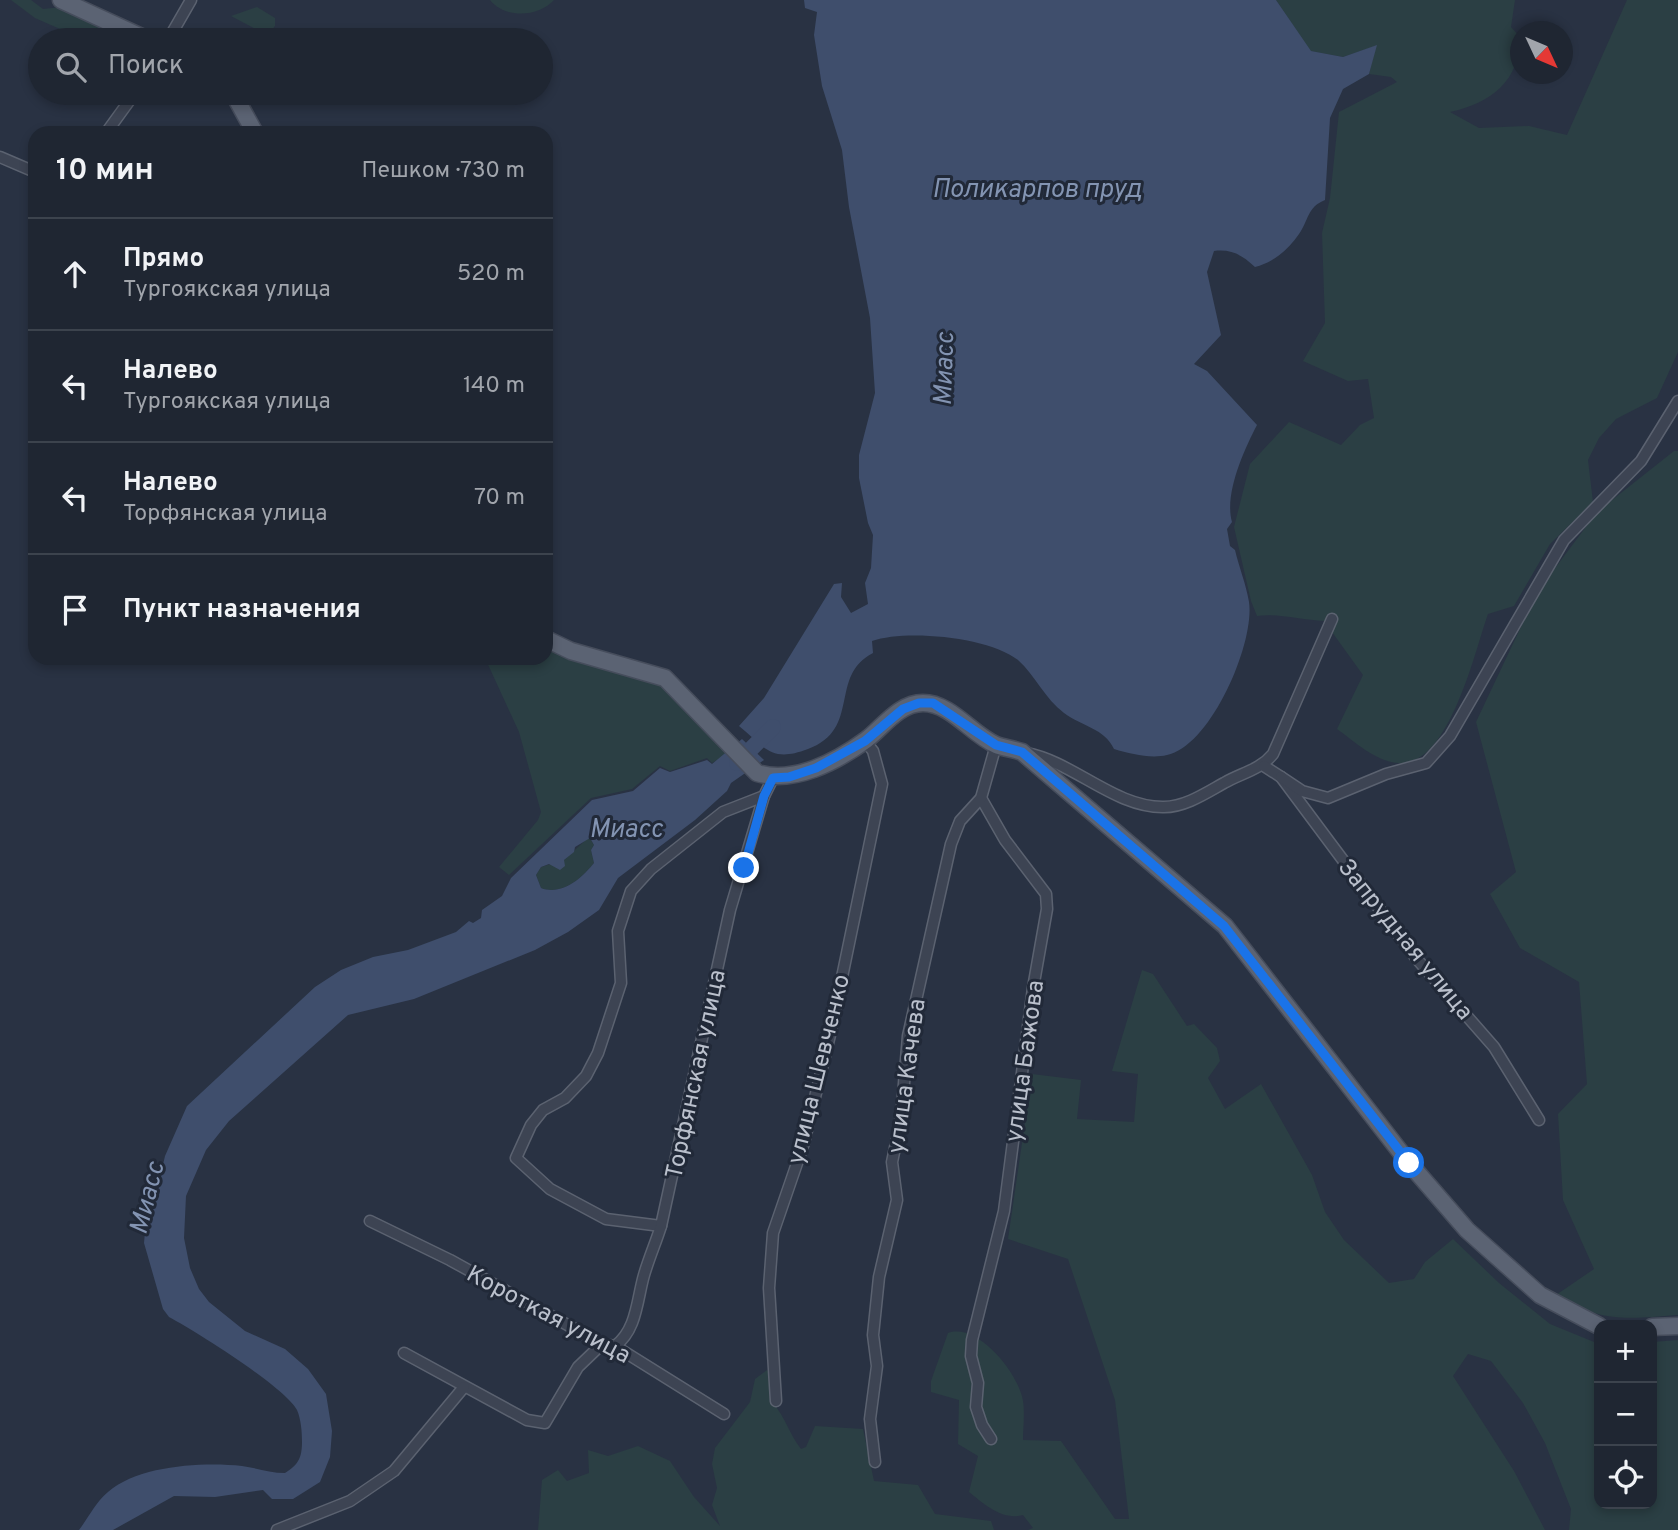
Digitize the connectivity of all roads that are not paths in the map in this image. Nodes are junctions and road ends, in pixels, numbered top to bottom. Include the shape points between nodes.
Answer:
1 (61, 0) edge
2 (191, 0) edge
3 (122, 28) edge
4 (175, 28) edge
5 (126, 105) edge
6 (240, 105) edge
7 (111, 126) edge
8 (251, 126) edge
9 (0, 157) edge
10 (28, 169) edge
11 (1678, 401) edge
12 (1332, 619) dead end
13 (553, 642) edge
14 (865, 741) junction
15 (996, 745) junction
16 (1022, 752) junction
17 (1264, 766) junction
18 (765, 775) junction
19 (1281, 777) junction
20 (764, 796) junction
21 (981, 799) junction
22 (1539, 1120) dead end
23 (370, 1221) dead end
24 (661, 1226) junction
25 (1594, 1323) edge
26 (1678, 1326) edge
27 (1657, 1327) edge
28 (602, 1344) junction
29 (615, 1346) junction
30 (404, 1353) dead end
31 (464, 1387) junction
32 (776, 1401) dead end
33 (724, 1414) dead end
34 (991, 1439) dead end
35 (875, 1462) dead end
36 (277, 1530) edge

1 - 3 main road
2 - 4 street
5 - 7 street
6 - 8 main road
9 - 10 street
11 - 19 street via 1640,461 1564,540 1450,736 1426,763 1328,798 1302,792
12 - 17 street
13 - 18 main road via 666,678
14 - 15 main road via 903,709 933,703
14 - 18 main road via 816,768 789,777
14 - 32 street, улица Шевченко via 873,751 881,784 827,1049 804,1143 773,1233 769,1288
15 - 16 main road
15 - 21 street, улица Качева
16 - 17 street via 1048,757 1142,804 1166,807 1195,799
16 - 25 main road via 1224,926 1466,1230 1540,1295
17 - 19 street, Запрудная улица
18 - 20 street, Торфянская улица
19 - 22 street, Запрудная улица via 1416,958 1494,1047
20 - 24 street, Торфянская улица via 730,910
20 - 24 street via 723,812 651,869 631,891 618,931 621,983 598,1053 586,1076 531,1125 516,1158 550,1189 606,1219
21 - 34 street, улица Бажова via 1005,841 1046,894 1047,909 1004,1211 971,1340 978,1384 976,1406
21 - 35 street, улица Качева via 960,821 951,844 908,1037 892,1162 897,1200 873,1335 877,1366 870,1419
23 - 28 street, Короткая улица
24 - 29 street, Торфянская улица via 626,1339
26 - 27 main road
28 - 29 street, Короткая улица
28 - 31 street via 578,1367 545,1423 527,1420
29 - 33 street, Короткая улица
30 - 31 street
31 - 36 street via 394,1471 350,1501

